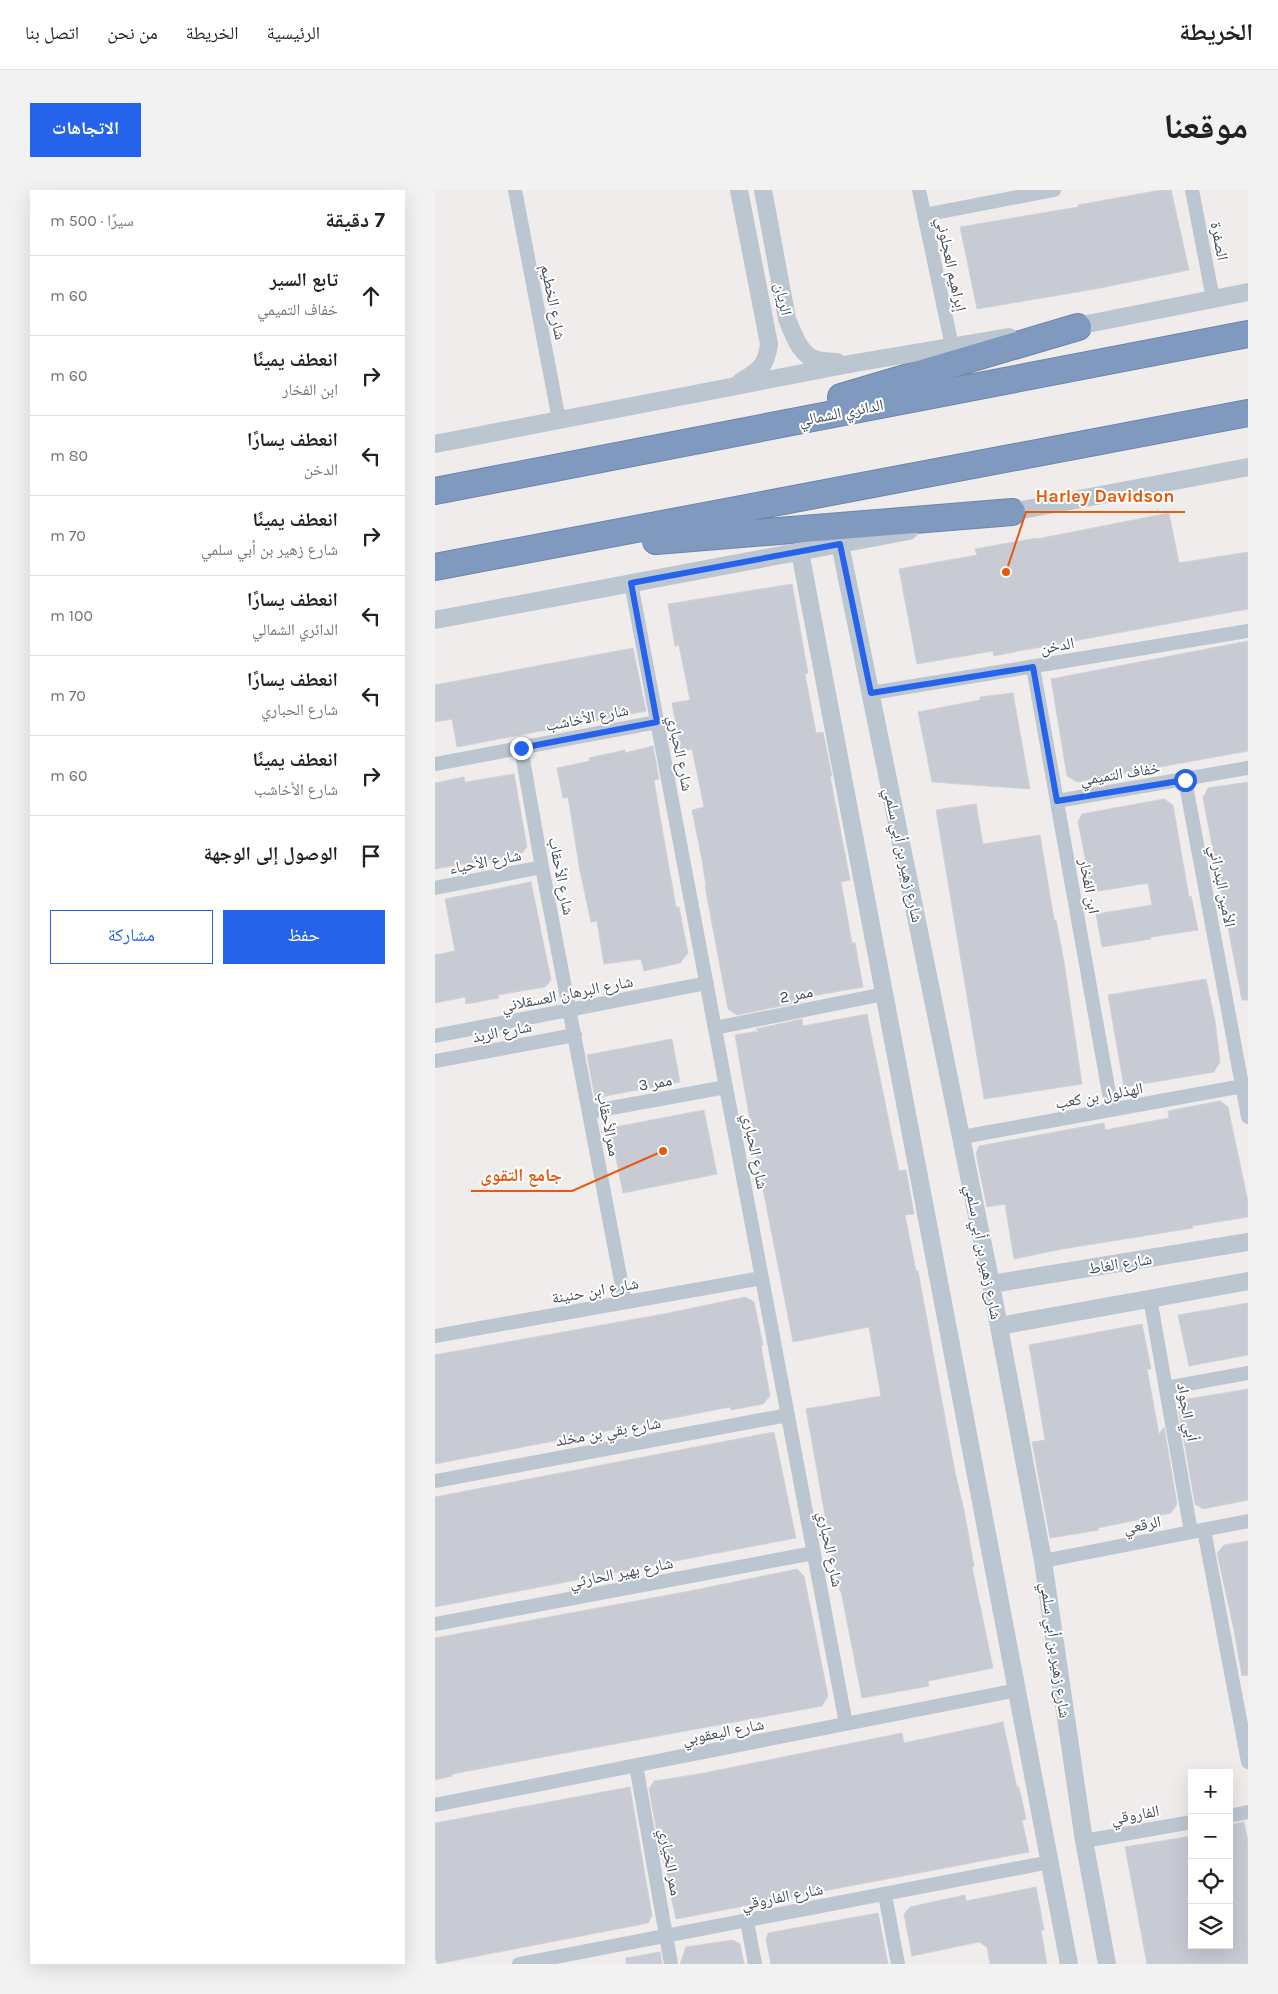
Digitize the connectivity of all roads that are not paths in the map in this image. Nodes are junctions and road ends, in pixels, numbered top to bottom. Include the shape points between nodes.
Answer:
1 (515, 190) edge
2 (739, 190) edge
3 (763, 190) edge
4 (919, 190) edge
5 (1192, 190) edge
6 (1048, 191) edge
7 (924, 215) junction
8 (1248, 292) edge
9 (1213, 299) junction
10 (1078, 327) junction
11 (793, 332) junction
12 (1248, 334) edge
13 (767, 337) junction
14 (952, 346) junction
15 (855, 363) junction
16 (730, 388) junction
17 (1248, 413) edge
18 (559, 420) junction
19 (698, 440) junction
20 (435, 444) edge
21 (1248, 467) edge
22 (435, 491) edge
23 (1012, 512) junction
24 (840, 544) junction
25 (521, 552) junction
26 (799, 552) junction
27 (435, 567) edge
28 (631, 583) junction
29 (435, 620) edge
30 (1248, 631) edge
31 (1033, 667) junction
32 (871, 693) junction
33 (657, 722) junction
34 (521, 748) junction
35 (435, 764) edge
36 (1248, 768) edge
37 (1185, 780) junction
38 (1057, 801) junction
39 (542, 867) junction
40 (435, 888) edge
41 (707, 984) junction
42 (884, 994) junction
43 (570, 1010) junction
44 (715, 1028) junction
45 (575, 1035) junction
46 (435, 1036) edge
47 (435, 1061) edge
48 (1243, 1086) junction
49 (726, 1087) junction
50 (1112, 1110) junction
51 (589, 1112) junction
52 (1248, 1117) edge
53 (962, 1137) junction
54 (1248, 1242) edge
55 (762, 1278) junction
56 (1248, 1281) edge
57 (991, 1284) junction
58 (1150, 1298) junction
59 (625, 1302) junction
60 (999, 1326) junction
61 (435, 1336) edge
62 (1248, 1373) edge
63 (1166, 1388) junction
64 (788, 1415) junction
65 (435, 1481) edge
66 (1248, 1521) edge
67 (1197, 1531) junction
68 (814, 1554) junction
69 (1043, 1561) junction
70 (435, 1624) edge
71 (1017, 1690) junction
72 (846, 1724) junction
73 (1248, 1762) edge
74 (636, 1766) junction
75 (435, 1805) edge
76 (1248, 1812) edge
77 (1233, 1815) edge
78 (1188, 1823) edge
79 (1084, 1841) junction
80 (1050, 1862) junction
81 (885, 1895) junction
82 (747, 1921) junction
83 (666, 1936) junction
84 (585, 1958) edge
85 (519, 1964) edge
86 (671, 1964) edge
87 (755, 1964) edge
88 (898, 1964) edge
89 (1069, 1964) edge
90 (1107, 1964) edge

1 - 18 street, شارع الخطيم
2 - 13 street, الريان
3 - 11 street, الريان via 787,319
4 - 7 street, إبراهيم العجلوني
5 - 9 street, الصفرة
6 - 7 street
7 - 14 street, إبراهيم العجلوني
8 - 9 street
9 - 10 street
10 - 14 street
10 - 19 highway
11 - 13 street
11 - 15 street, الريان via 797,342 816,360
12 - 19 highway, الدائري الشمالي
13 - 16 street, الريان via 767,358 759,371
14 - 15 street
15 - 16 street
16 - 18 street
17 - 25 highway
18 - 20 street
19 - 22 highway, الدائري الشمالي
21 - 23 street
23 - 24 street
23 - 25 highway
24 - 26 street
24 - 32 street, شارع زهير بن أبي سلمي
25 - 27 highway
26 - 28 street
26 - 42 street
28 - 29 street
28 - 33 street, شارع الحباري
30 - 31 street, الدخن
31 - 32 street, الدخن
31 - 38 street, ابن الفخار
32 - 53 street, شارع زهير بن أبي سلمي
33 - 34 street, شارع الأخاشب
33 - 41 street, شارع الحباري
34 - 35 street, شارع الأخاشب
34 - 39 street, شارع الأحقاب
36 - 37 street, خفاف التميمي
37 - 38 street, خفاف التميمي
37 - 48 street, الأمين البدراني
38 - 50 street, ابن الفخار
39 - 40 street, شارع الأحياء
39 - 43 street, شارع الأحقاب
41 - 43 street, شارع البرهان العسقلاني
41 - 44 street, شارع الحباري
42 - 44 street, ممر 2
42 - 71 street
43 - 45 street, ممرالأحقاب
43 - 46 street, شارع البرهان العسقلاني
44 - 49 street, شارع الحباري
45 - 47 street, شارع الربذ
45 - 51 street, ممرالأحقاب
48 - 50 street, الهذلول بن كعب
48 - 52 street, الأمين البدراني
49 - 51 street, ممر 3
49 - 55 street, شارع الحباري
50 - 53 street, الهذلول بن كعب
51 - 59 street, ممرالأحقاب
53 - 57 street, شارع زهير بن أبي سلمي
54 - 57 street, شارع الغاط
55 - 59 street, شارع ابن حنينة
55 - 64 street, شارع الحباري
56 - 58 street
57 - 60 street, شارع زهير بن أبي سلمي
58 - 60 street
58 - 63 street, أبي الجواد
59 - 61 street, شارع ابن حنينة
60 - 69 street, شارع زهير بن أبي سلمي
62 - 63 street
63 - 67 street, أبي الجواد
64 - 65 street, شارع بقي بن مخلد
64 - 68 street, شارع الحباري
66 - 67 street, الرقعي
67 - 69 street, الرقعي
67 - 73 street, أبي الجواد
68 - 70 street, شارع بهير الحارثي
68 - 72 street, شارع الحباري
69 - 79 street, شارع زهير بن أبي سلمي
71 - 72 street, شارع اليعقوبي
71 - 80 street
72 - 74 street, شارع اليعقوبي
74 - 75 street, شارع اليعقوبي
74 - 83 street, ممر الخياري
76 - 77 street
78 - 79 street, الفاروقي
79 - 90 street, شارع زهير بن أبي سلمي
80 - 81 street, شارع الفاروقي
80 - 89 street
81 - 82 street, شارع الفاروقي
81 - 88 street
82 - 83 street, شارع الفاروقي
82 - 87 street
83 - 84 street, شارع الفاروقي
83 - 86 street, ممر الخياري
84 - 85 street, شارع الفاروقي

